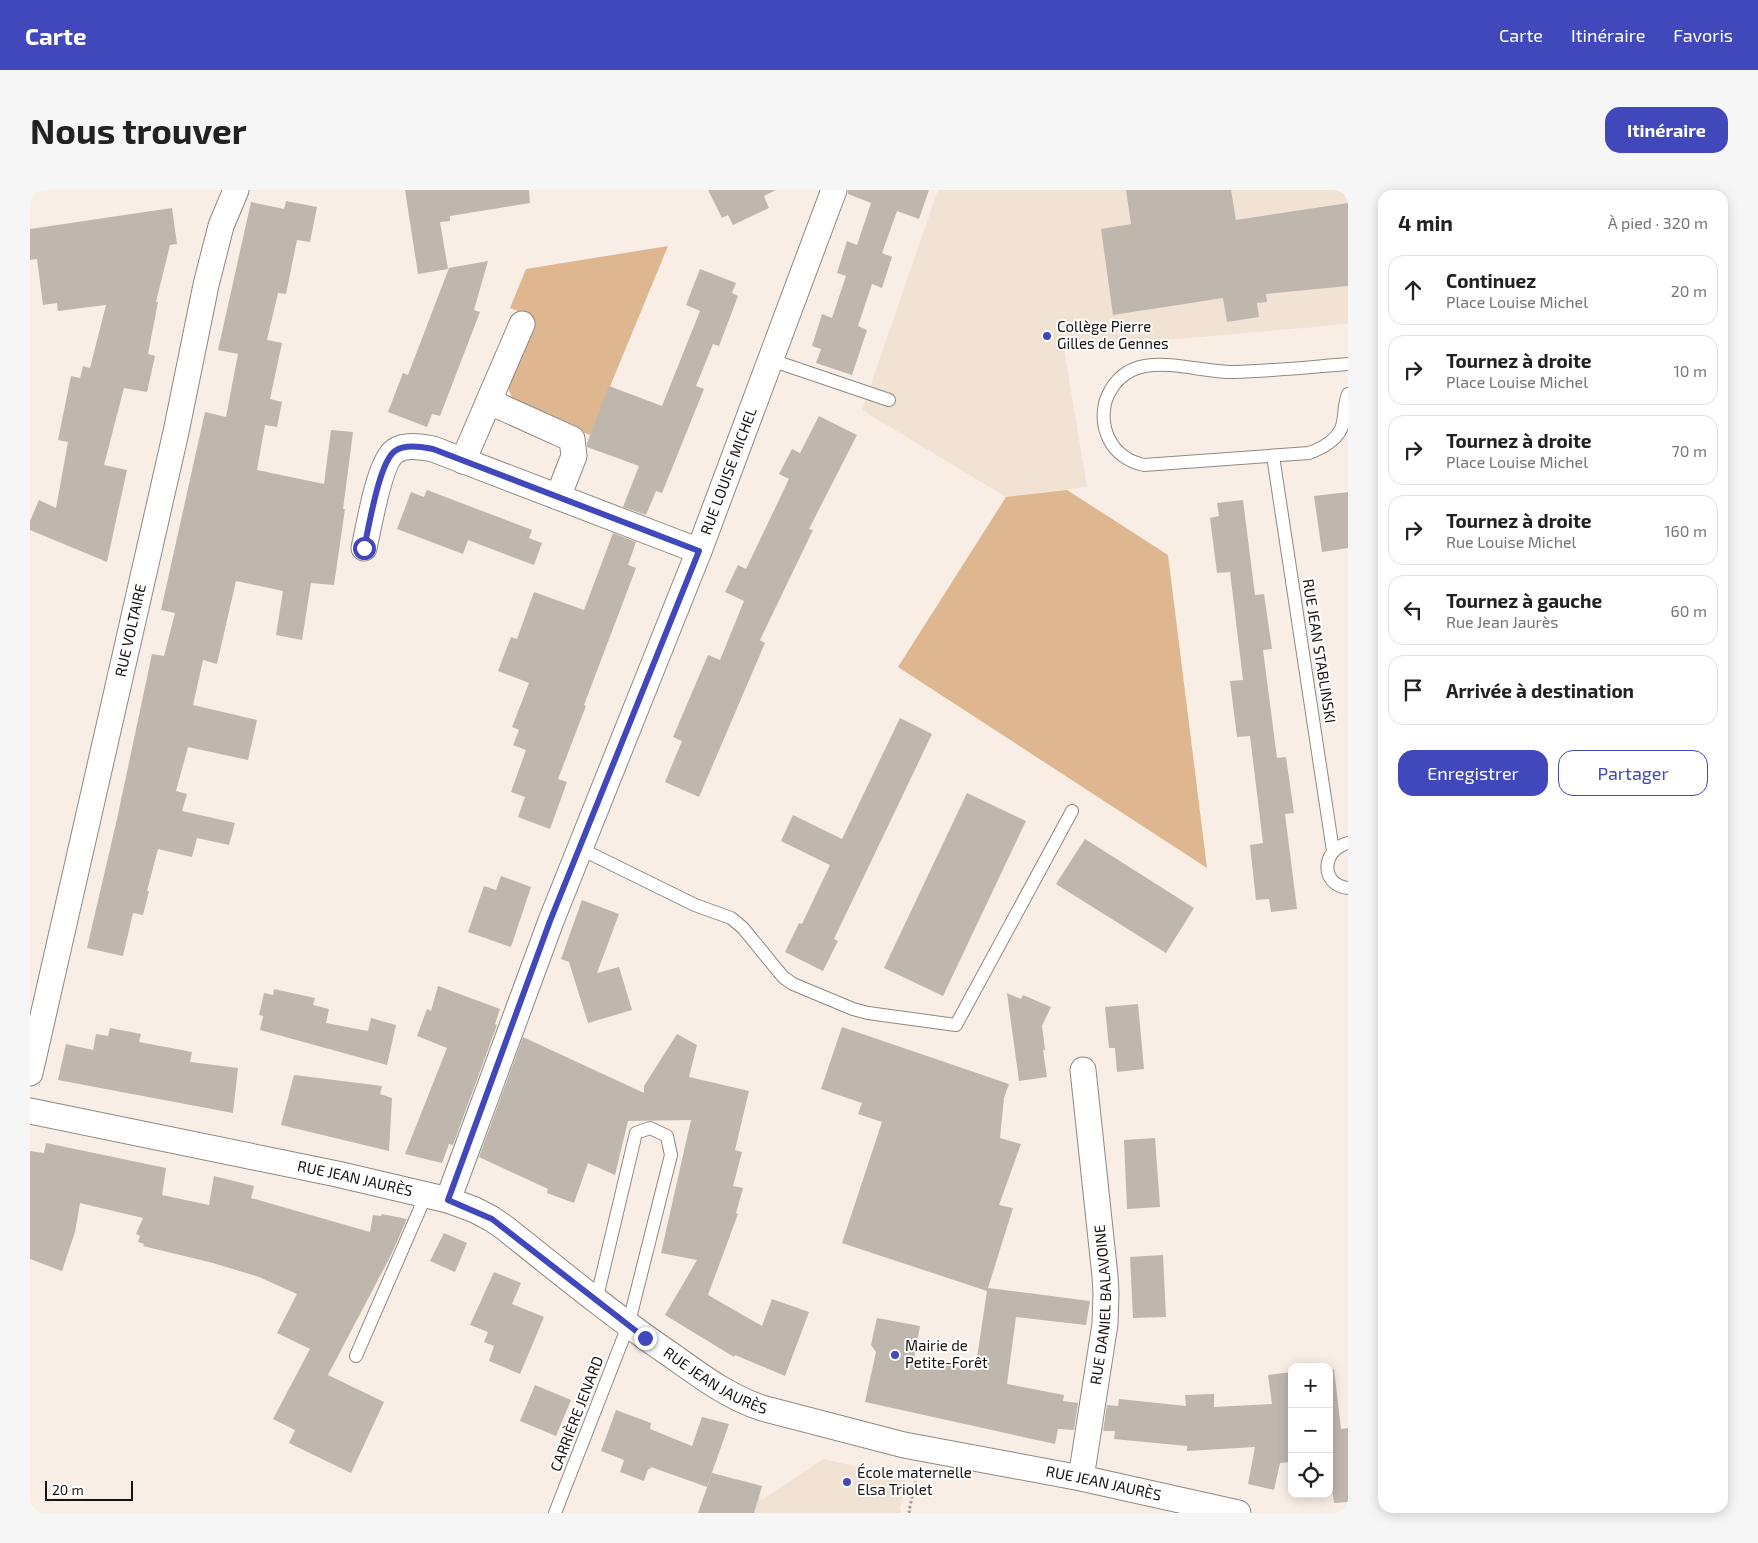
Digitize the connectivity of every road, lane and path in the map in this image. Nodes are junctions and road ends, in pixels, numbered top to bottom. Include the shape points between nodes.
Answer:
1 (236, 190) edge
2 (834, 190) edge
3 (522, 324) dead end
4 (771, 360) junction
5 (1348, 364) edge
6 (1348, 394) edge
7 (889, 400) dead end
8 (490, 402) junction
9 (1342, 435) edge
10 (1273, 456) junction
11 (463, 461) junction
12 (558, 497) junction
13 (364, 548) dead end
14 (699, 551) junction
15 (1072, 811) dead end
16 (1348, 843) edge
17 (579, 848) junction
18 (1333, 851) junction
19 (1348, 888) edge
20 (1083, 1070) dead end
21 (30, 1073) edge
22 (30, 1111) edge
23 (437, 1197) junction
24 (596, 1301) junction
25 (628, 1326) junction
26 (356, 1356) dead end
27 (922, 1448) junction
28 (1081, 1478) junction
29 (1213, 1510) edge
30 (555, 1513) edge
31 (910, 1513) edge
32 (1238, 1513) edge

1 - 21 street, RUE VOLTAIRE via 221,226 206,285 176,432
2 - 4 street, RUE LOUISE MICHEL
3 - 8 street
4 - 7 lane
4 - 14 street, RUE LOUISE MICHEL
5 - 10 lane via 1228,372 1152,364 1125,375 1105,402 1106,433 1117,450 1135,463 1155,466
6 - 9 lane
8 - 11 street
8 - 12 street via 572,439 574,456
9 - 10 lane via 1309,453
10 - 18 lane, RUE JEAN STABLINSKI
11 - 12 street
11 - 13 street via 433,449 403,448 395,451 382,471
12 - 14 street
14 - 17 street, RUE LOUISE MICHEL
15 - 17 lane via 956,1025 868,1013 793,984 731,918 695,905
16 - 18 lane
17 - 23 street, RUE LOUISE MICHEL via 528,981
18 - 19 lane, RUE JEAN STABLINSKI via 1328,863 1329,875 1338,885
20 - 28 street, RUE DANIEL BALAVOINE via 1106,1308
22 - 23 street, RUE JEAN JAURÈS
23 - 24 street, RUE JEAN JAURÈS via 492,1219
23 - 26 lane
24 - 25 street, RUE JEAN JAURÈS
24 - 25 lane, CARRIÈRE JENARD via 636,1133 650,1128 667,1136 671,1155
25 - 27 street, RUE JEAN JAURÈS via 715,1386 745,1402 782,1415
25 - 30 lane, CARRIÈRE JENARD
27 - 28 street, RUE JEAN JAURÈS
27 - 31 path
28 - 29 street, RUE JEAN JAURÈS
29 - 32 street, RUE JEAN JAURÈS

